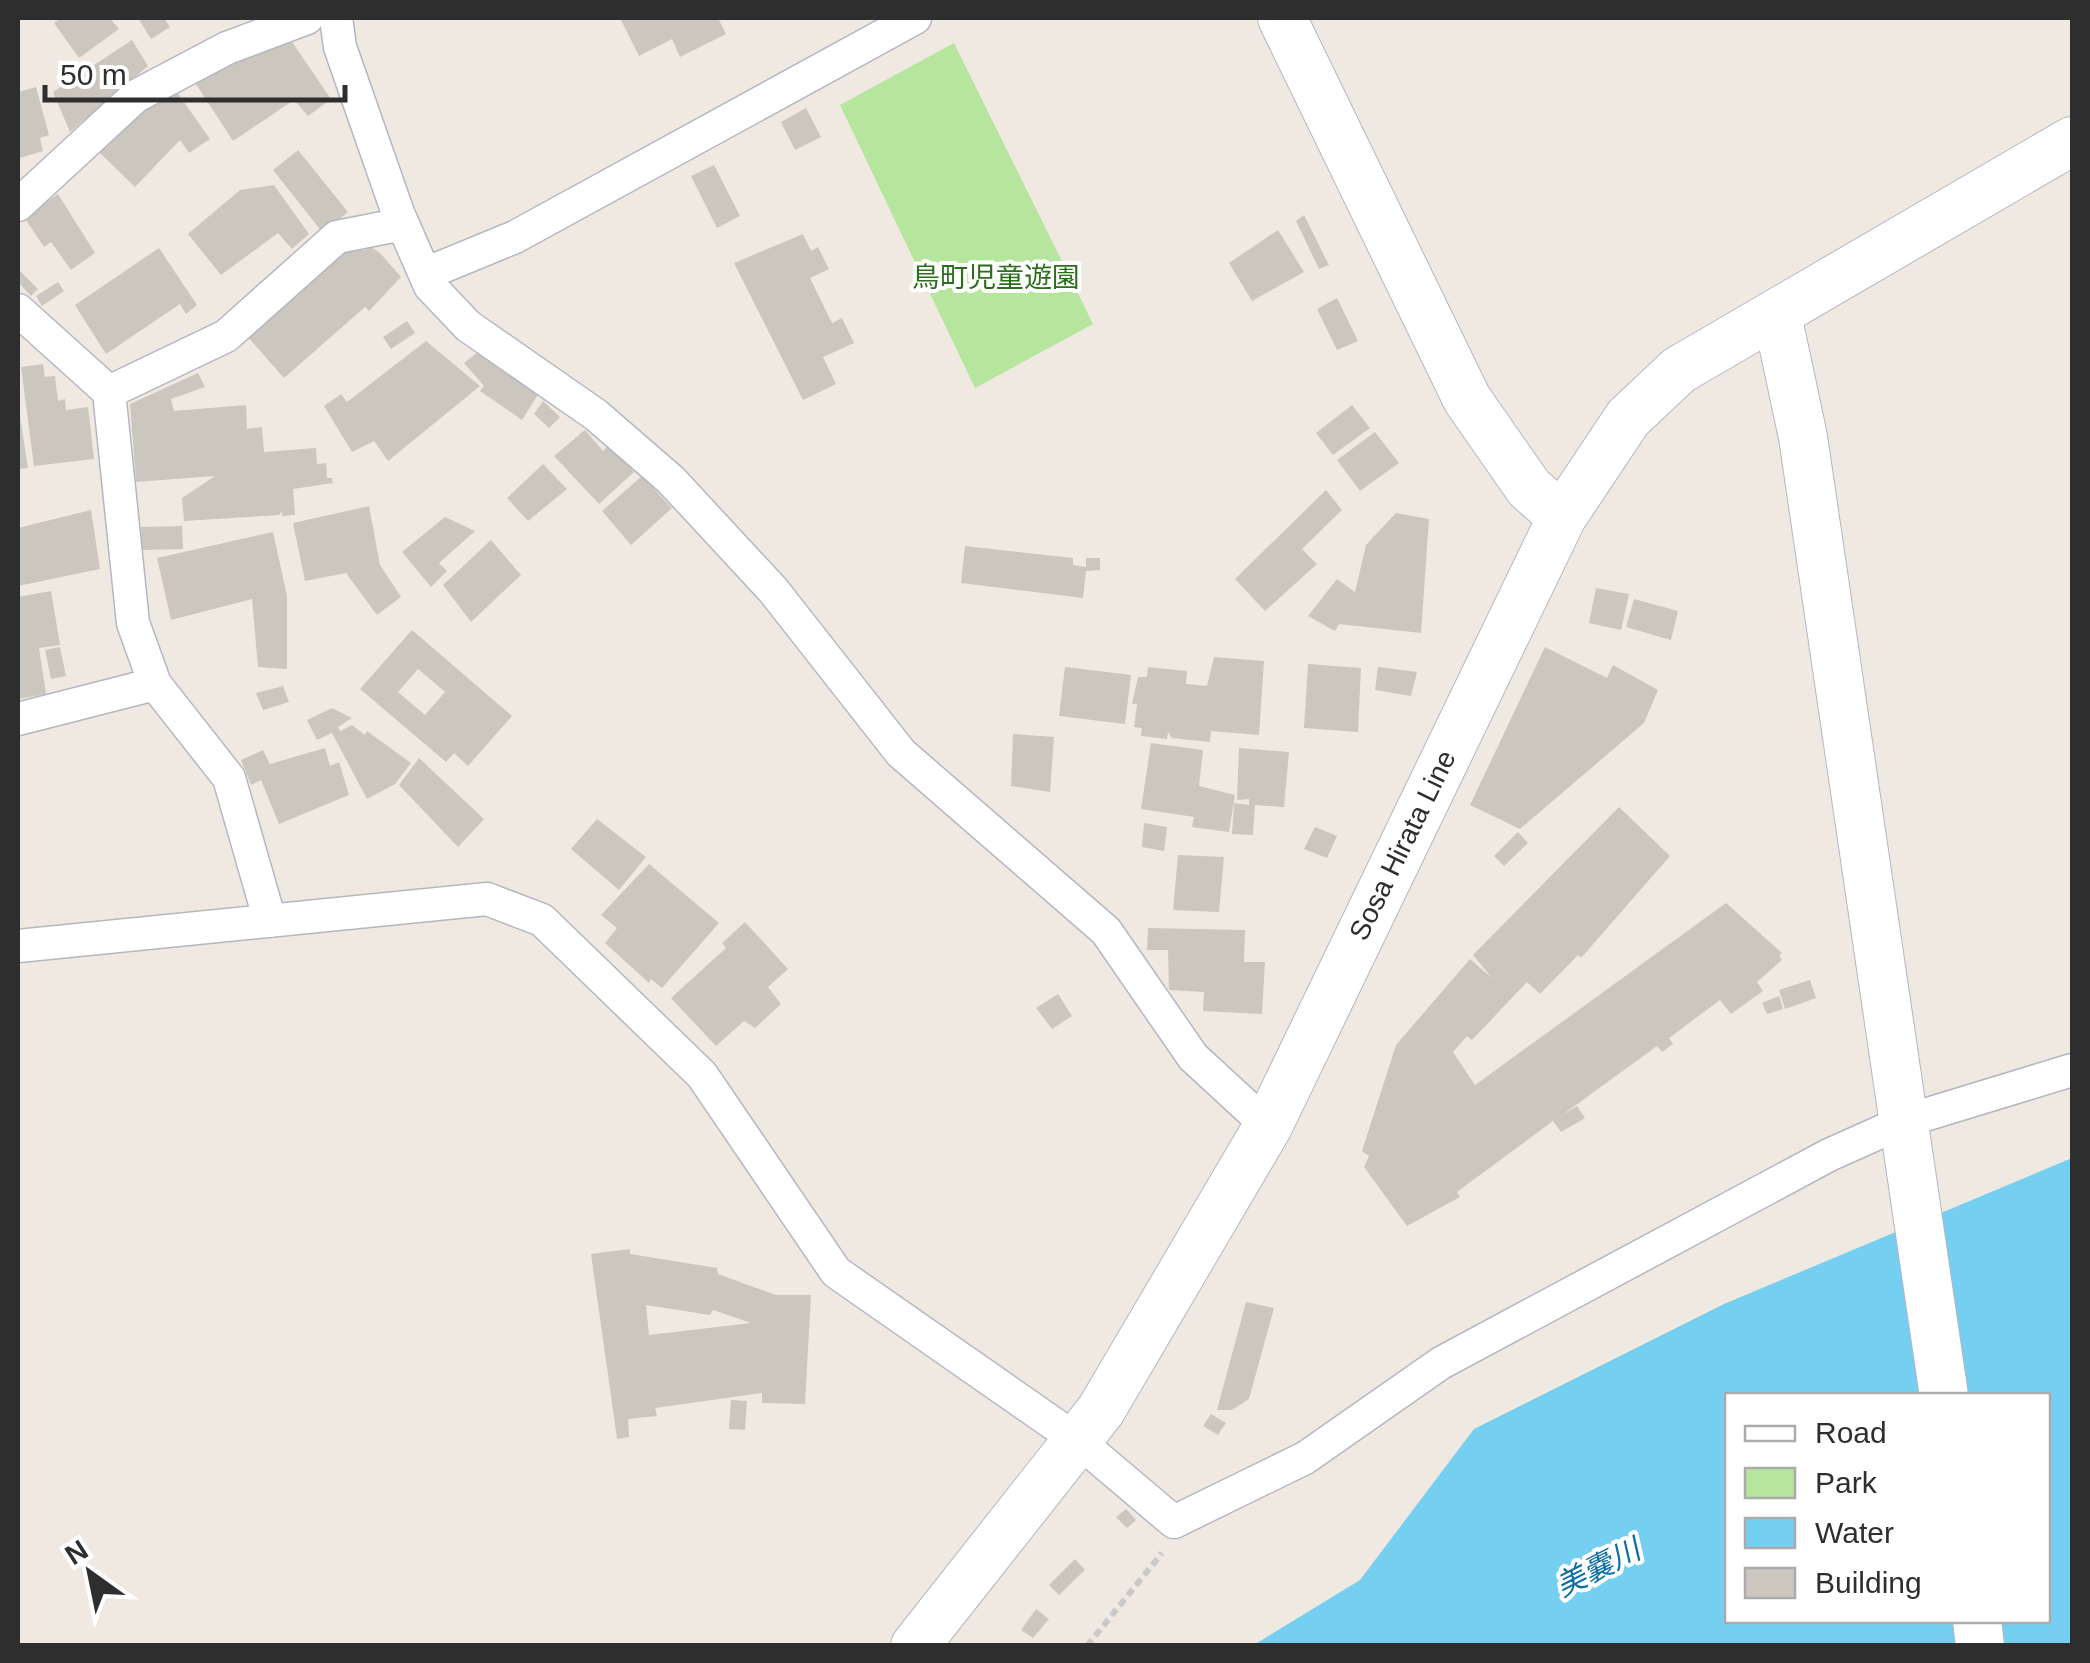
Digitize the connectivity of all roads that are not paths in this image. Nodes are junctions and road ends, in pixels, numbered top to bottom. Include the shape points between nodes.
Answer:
1 (307, 18) edge
2 (336, 18) edge
3 (915, 18) edge
4 (1282, 18) edge
5 (2072, 141) edge
6 (18, 205) edge
7 (403, 224) junction
8 (425, 274) junction
9 (18, 310) edge
10 (1777, 316) junction
11 (109, 392) junction
12 (1562, 517) junction
13 (154, 684) junction
14 (18, 719) edge
15 (270, 920) junction
16 (18, 946) edge
17 (2072, 1070) edge
18 (1905, 1120) junction
19 (1268, 1126) junction
20 (1944, 1393) edge
21 (1077, 1440) junction
22 (915, 1646) edge

1 - 6 street via 227,48 136,96
2 - 7 street via 340,47
3 - 8 street via 515,237
4 - 12 main road via 1467,400 1529,488
5 - 10 main road, Sosa Hirata Line
7 - 8 street
7 - 11 street via 336,237 226,336
8 - 19 street via 468,326 596,415 672,480 774,590 901,752 1106,931 1194,1057
9 - 11 street
10 - 12 main road, Sosa Hirata Line via 1680,370 1640,406
10 - 18 main road via 1803,437
11 - 13 street via 133,623
12 - 19 main road, Sosa Hirata Line
13 - 14 street
13 - 15 street via 229,778
15 - 16 street
15 - 21 street via 487,900 542,920 702,1075 836,1272
17 - 18 street
18 - 20 main road
18 - 21 street via 1672,1236 1441,1363 1305,1458 1174,1522
19 - 21 main road, Sosa Hirata Line
21 - 22 main road, Sosa Hirata Line

